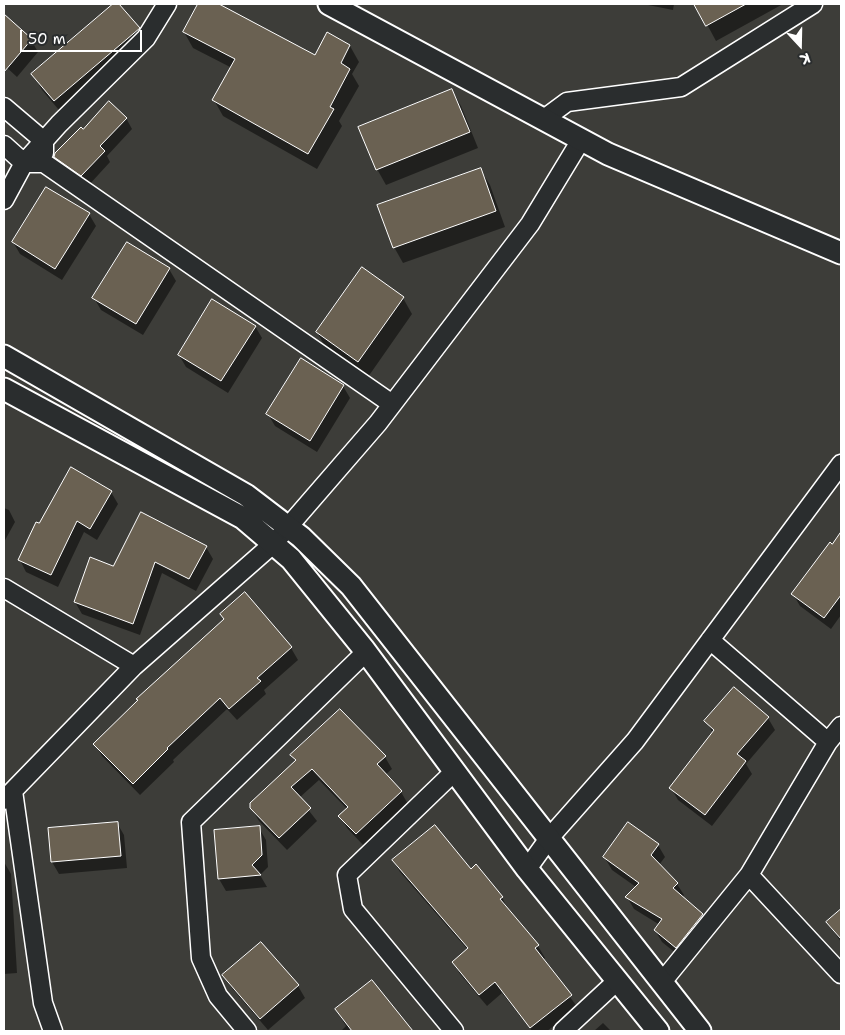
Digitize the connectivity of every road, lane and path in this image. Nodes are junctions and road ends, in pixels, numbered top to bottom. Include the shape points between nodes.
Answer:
1 (167, 4) edge
2 (329, 4) edge
3 (813, 4) edge
4 (4, 107) edge
5 (544, 120) junction
6 (581, 140) junction
7 (44, 141) junction
8 (4, 145) edge
9 (24, 163) junction
10 (44, 163) junction
11 (4, 200) edge
12 (841, 253) edge
13 (4, 356) edge
14 (4, 389) edge
15 (392, 404) junction
16 (841, 464) edge
17 (288, 527) junction
18 (273, 544) junction
19 (4, 588) edge
20 (710, 640) junction
21 (366, 652) junction
22 (134, 666) junction
23 (841, 726) edge
24 (828, 742) junction
25 (455, 771) junction
26 (9, 796) edge
27 (550, 837) junction
28 (527, 869) junction
29 (749, 875) junction
30 (841, 974) edge
31 (617, 981) junction
32 (662, 982) junction
33 (53, 1031) edge
34 (247, 1031) edge
35 (454, 1031) edge
36 (563, 1031) edge
37 (658, 1031) edge
38 (700, 1031) edge

1 - 7 street via 146,38
2 - 5 street
3 - 5 street via 681,87 567,102
4 - 7 street
5 - 6 street
6 - 12 street
6 - 15 street via 530,224
7 - 9 street
7 - 10 street
8 - 9 street
9 - 10 street
9 - 11 street
10 - 15 street
13 - 17 street via 246,496
14 - 18 street via 243,518
15 - 17 street
16 - 20 street
17 - 18 street
17 - 27 street via 351,586
18 - 21 street via 291,559
18 - 22 street
19 - 22 street
20 - 24 street
20 - 27 street via 635,740
21 - 25 street
21 - 34 street via 192,822 201,958 218,996
22 - 26 street
23 - 24 street
24 - 29 street
25 - 28 street
25 - 35 street via 347,875 353,909
26 - 33 street via 43,1003
27 - 28 street
27 - 32 street
28 - 31 street
29 - 30 street
29 - 32 street
31 - 36 street
31 - 37 street
32 - 38 street

